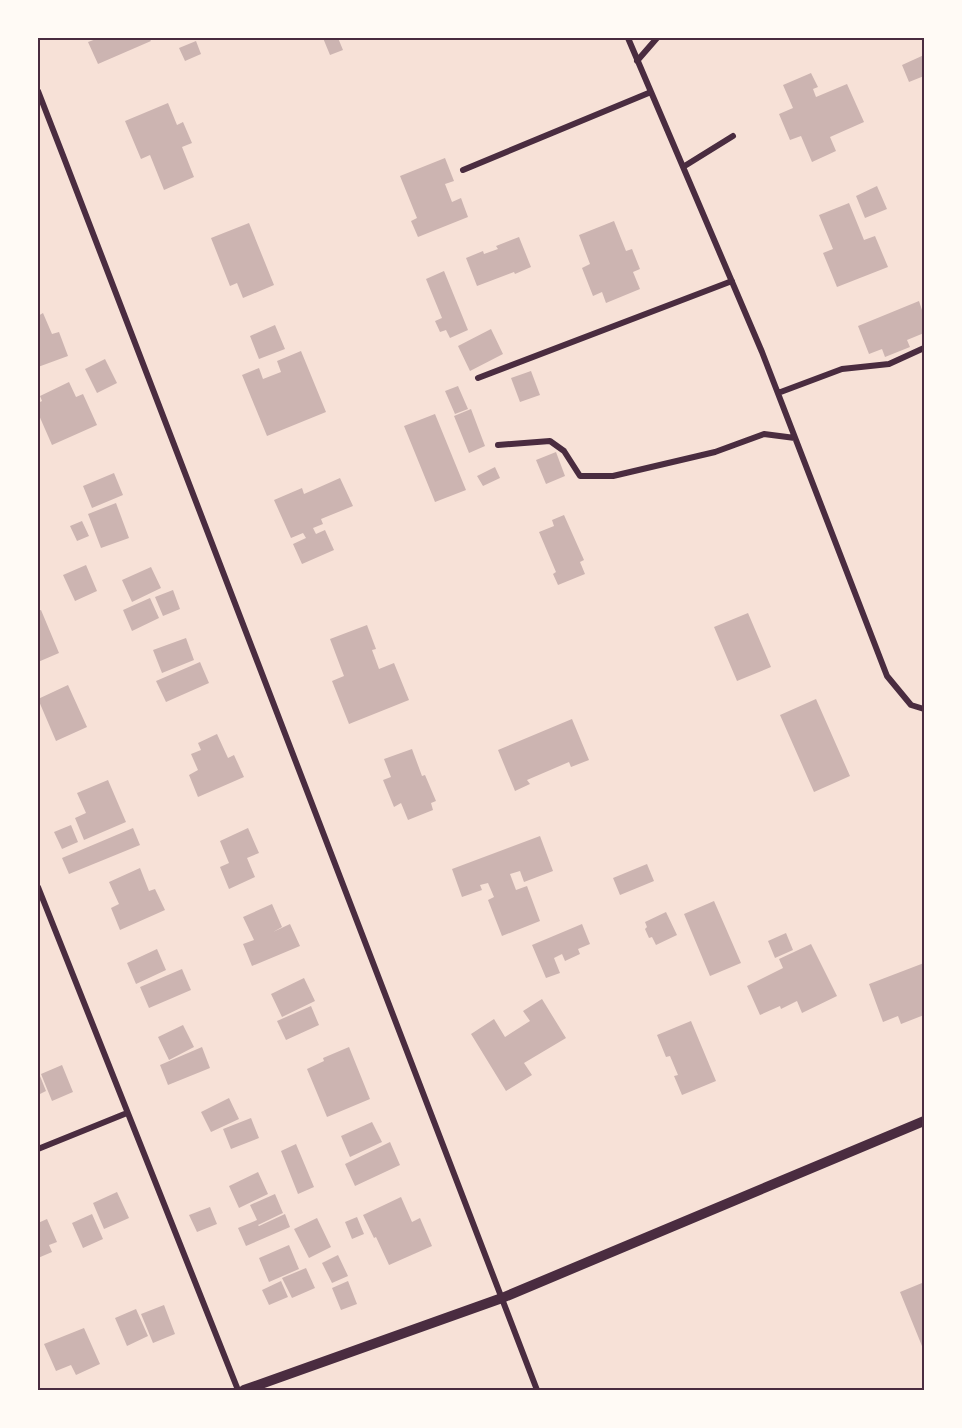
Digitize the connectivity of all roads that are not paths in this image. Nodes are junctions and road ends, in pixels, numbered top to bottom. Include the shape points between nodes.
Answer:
1 (627, 38) edge
2 (657, 38) edge
3 (637, 61) junction
4 (38, 91) edge
5 (651, 92) junction
6 (733, 136) dead end
7 (683, 168) junction
8 (463, 170) dead end
9 (732, 281) junction
10 (924, 348) edge
11 (478, 378) dead end
12 (778, 393) junction
13 (795, 438) junction
14 (498, 445) dead end
15 (924, 709) edge
16 (38, 887) edge
17 (127, 1113) junction
18 (924, 1121) edge
19 (38, 1149) edge
20 (502, 1298) junction
21 (238, 1390) edge
22 (244, 1390) edge
23 (537, 1390) edge

1 - 3 street
2 - 3 street
3 - 5 street
4 - 20 street
5 - 7 street
5 - 8 street
6 - 7 street
7 - 9 street
9 - 11 street
9 - 12 street
10 - 12 street via 889,364 842,369
12 - 13 street
13 - 14 street via 764,434 715,452 613,476 580,477 564,451 550,441
13 - 15 street via 887,676 910,705
16 - 17 street
17 - 19 street
17 - 21 street
18 - 20 street
20 - 22 street
20 - 23 street

